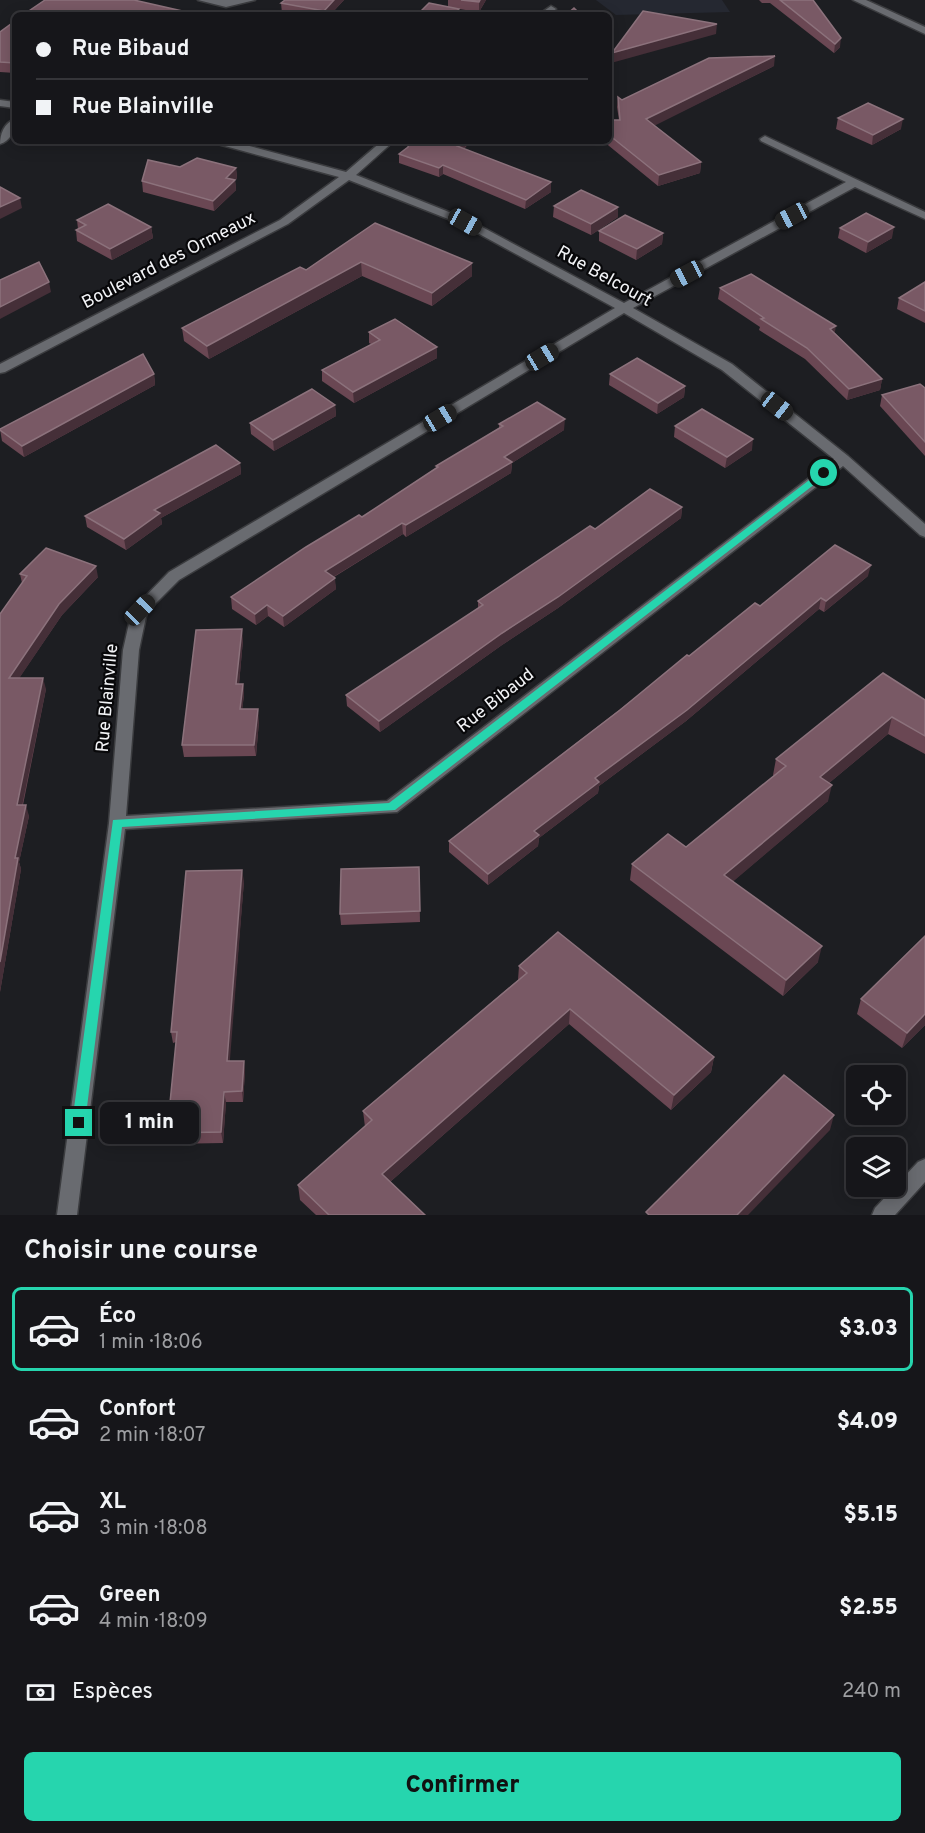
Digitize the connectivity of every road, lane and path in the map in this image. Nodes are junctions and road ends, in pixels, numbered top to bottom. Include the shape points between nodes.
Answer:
1 (203, 0) edge
2 (250, 0) edge
3 (858, 0) edge
4 (925, 31) edge
5 (12, 126) edge
6 (765, 139) dead end
7 (0, 141) edge
8 (229, 144) edge
9 (385, 144) edge
10 (348, 176) junction
11 (855, 182) junction
12 (925, 216) edge
13 (624, 308) junction
14 (0, 369) edge
15 (843, 459) junction
16 (925, 532) edge
17 (117, 823) junction
18 (925, 1167) edge
19 (67, 1215) edge
20 (882, 1215) edge

1 - 2 street via 226,4
3 - 4 street
5 - 7 street
6 - 11 street
8 - 10 street, Rue Belcourt
9 - 10 street, Boulevard des Ormeaux
10 - 13 street, Rue Belcourt via 465,222
10 - 14 street, Boulevard des Ormeaux via 284,222
11 - 12 street
11 - 13 street, Rue Blainville
13 - 15 street, Rue Belcourt via 727,367
13 - 17 street, Rue Blainville via 174,576 140,610 131,650
15 - 16 street, Rue Belcourt
15 - 17 street, Rue Bibaud via 391,807
17 - 19 street, Rue Blainville
18 - 20 street

